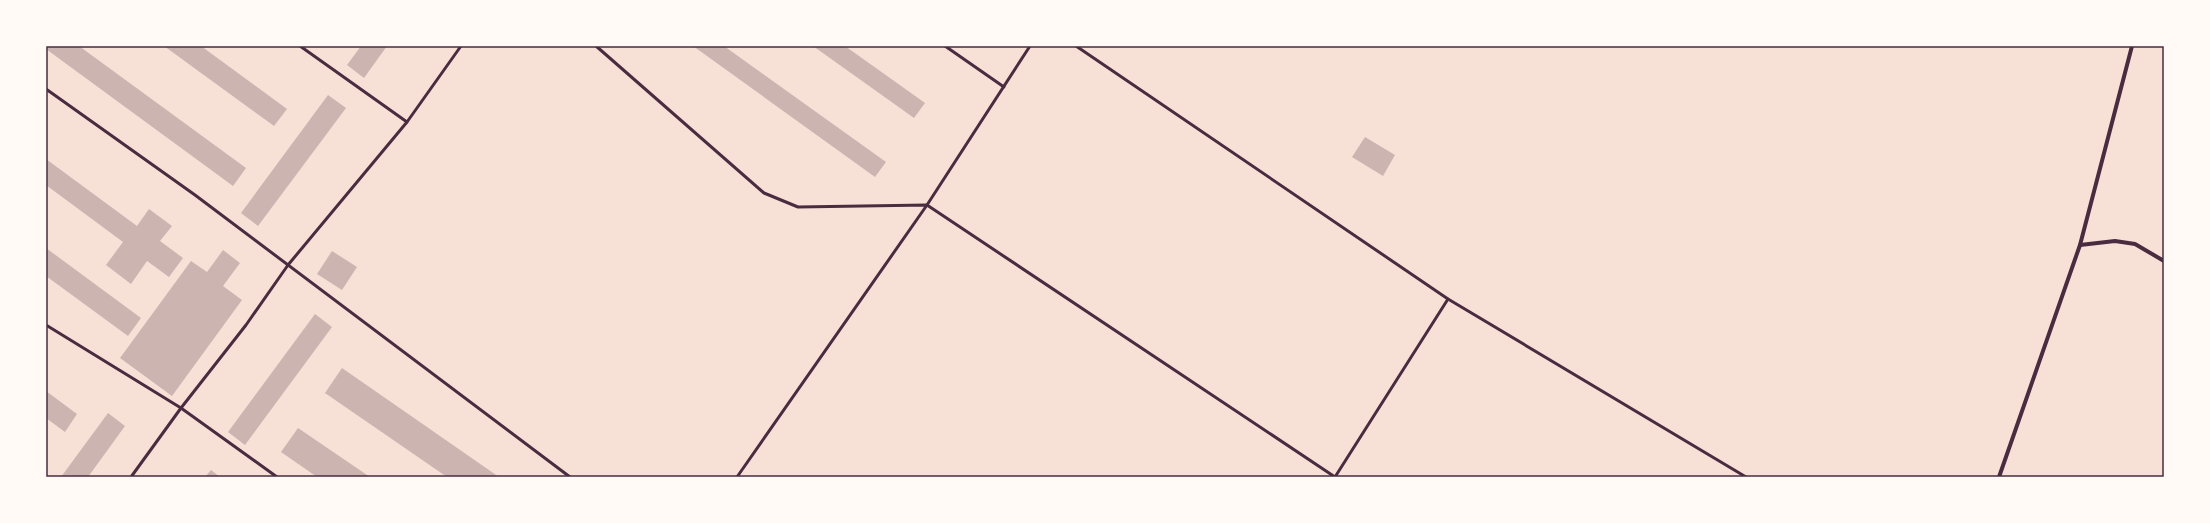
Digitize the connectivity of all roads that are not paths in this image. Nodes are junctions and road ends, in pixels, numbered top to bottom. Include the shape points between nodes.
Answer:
1 (300, 46) edge
2 (461, 46) edge
3 (596, 46) edge
4 (945, 46) edge
5 (1030, 46) edge
6 (1076, 46) edge
7 (2132, 46) edge
8 (1004, 87) junction
9 (46, 88) edge
10 (407, 122) junction
11 (927, 205) junction
12 (2080, 245) junction
13 (2164, 261) edge
14 (288, 265) junction
15 (1448, 298) junction
16 (46, 325) edge
17 (180, 408) junction
18 (131, 477) edge
19 (277, 477) edge
20 (570, 477) edge
21 (737, 477) edge
22 (1335, 477) edge
23 (1746, 477) edge
24 (1999, 477) edge

1 - 10 lane
2 - 10 lane
3 - 11 lane via 764,192 798,207
4 - 8 lane
5 - 8 lane
6 - 15 lane
7 - 12 street
8 - 11 lane
9 - 14 lane
10 - 14 lane
11 - 21 lane
11 - 22 lane
12 - 13 street via 2115,241 2135,244
12 - 24 street
14 - 17 lane via 246,325
14 - 20 lane
15 - 22 lane
15 - 23 lane
16 - 17 lane
17 - 18 lane
17 - 19 lane

